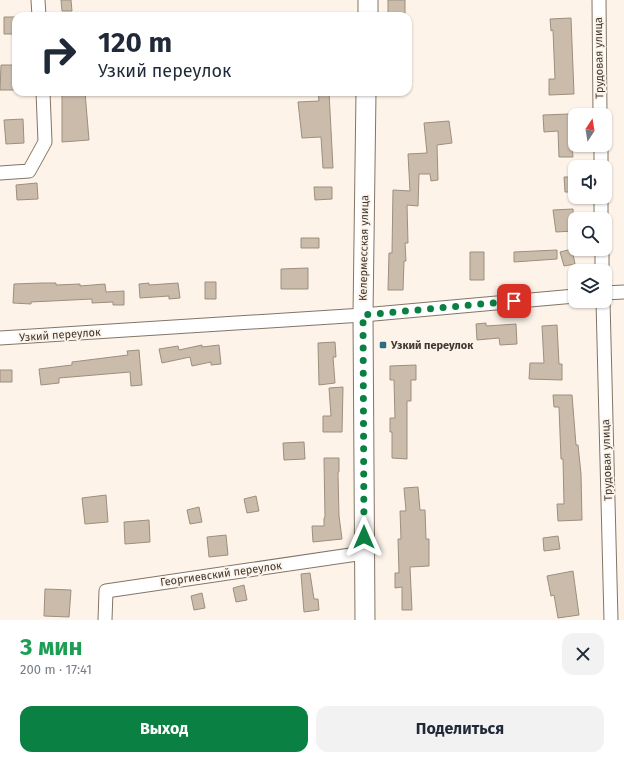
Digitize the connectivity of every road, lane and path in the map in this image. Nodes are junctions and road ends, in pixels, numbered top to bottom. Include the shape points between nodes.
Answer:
1 (38, 0) edge
2 (368, 0) edge
3 (599, 0) edge
4 (39, 12) edge
5 (368, 12) edge
6 (43, 96) edge
7 (366, 96) edge
8 (600, 108) edge
9 (0, 173) edge
10 (624, 292) edge
11 (612, 293) edge
12 (568, 297) edge
13 (602, 308) edge
14 (363, 315) junction
15 (0, 338) edge
16 (364, 553) junction
17 (105, 620) edge
18 (365, 620) edge
19 (611, 620) edge

1 - 4 street
2 - 5 street
3 - 8 street, Трудовая улица
6 - 9 street via 46,142 29,172
7 - 14 street, Келермесская улица
10 - 11 street
12 - 14 street, Узкий переулок
13 - 19 street, Трудовая улица
14 - 15 street, Узкий переулок
14 - 16 street, Келермесская улица
16 - 17 street, Георгиевский переулок via 106,591
16 - 18 street, Келермесская улица

